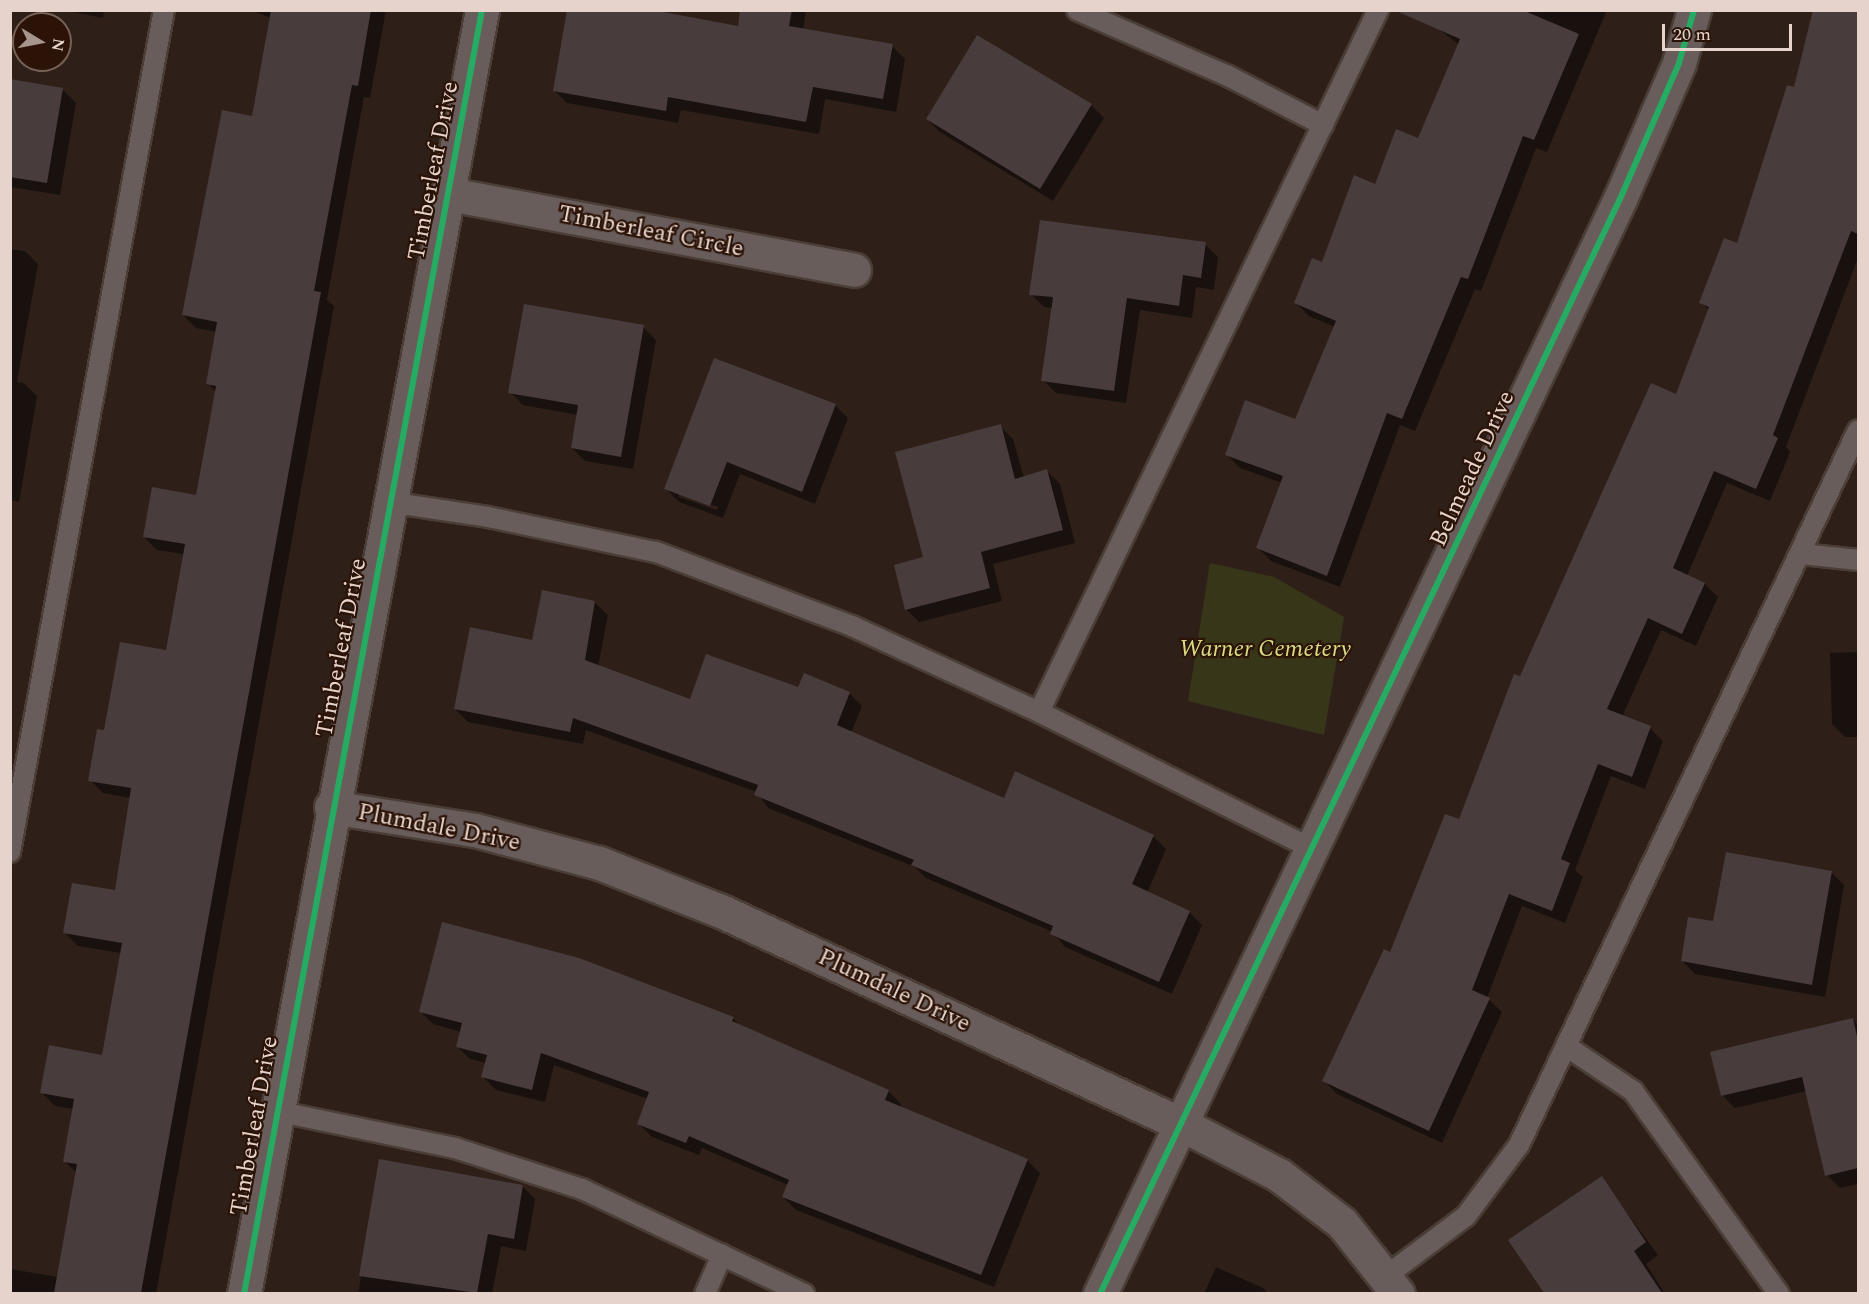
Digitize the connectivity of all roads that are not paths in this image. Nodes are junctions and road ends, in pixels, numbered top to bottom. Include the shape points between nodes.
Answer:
1 (164, 10) edge
2 (482, 10) edge
3 (1077, 10) edge
4 (1378, 10) edge
5 (1694, 10) edge
6 (1323, 125) junction
7 (449, 194) junction
8 (854, 270) dead end
9 (1858, 430) edge
10 (388, 502) junction
11 (1802, 554) junction
12 (1858, 560) edge
13 (1039, 712) junction
14 (15, 799) edge
15 (331, 807) junction
16 (1314, 850) junction
17 (10, 852) edge
18 (1566, 1046) junction
19 (276, 1111) junction
20 (1183, 1125) junction
21 (722, 1256) junction
22 (1392, 1285) edge
23 (244, 1293) edge
24 (705, 1293) edge
25 (804, 1293) edge
26 (1100, 1293) edge
27 (1779, 1293) edge

1 - 14 lane
2 - 7 street, Timberleaf Drive
3 - 6 lane via 1228,76
4 - 6 lane
5 - 16 street, Belmeade Drive via 1679,63 1620,199
6 - 13 lane
7 - 8 street, Timberleaf Circle
7 - 10 street, Timberleaf Drive
9 - 11 lane
10 - 13 lane via 488,517 656,552 852,626
10 - 15 street, Timberleaf Drive
11 - 12 lane
11 - 18 lane
13 - 16 lane
14 - 17 lane
15 - 19 street, Timberleaf Drive
15 - 20 street, Plumdale Drive via 475,830 599,863 721,911
16 - 20 street, Belmeade Drive
18 - 22 lane via 1519,1145 1466,1216
18 - 27 lane via 1633,1091
19 - 21 lane via 456,1148 582,1189
19 - 23 street, Timberleaf Drive
20 - 22 street, Plumdale Drive via 1279,1175 1342,1223
20 - 26 street, Belmeade Drive
21 - 24 lane
21 - 25 lane

